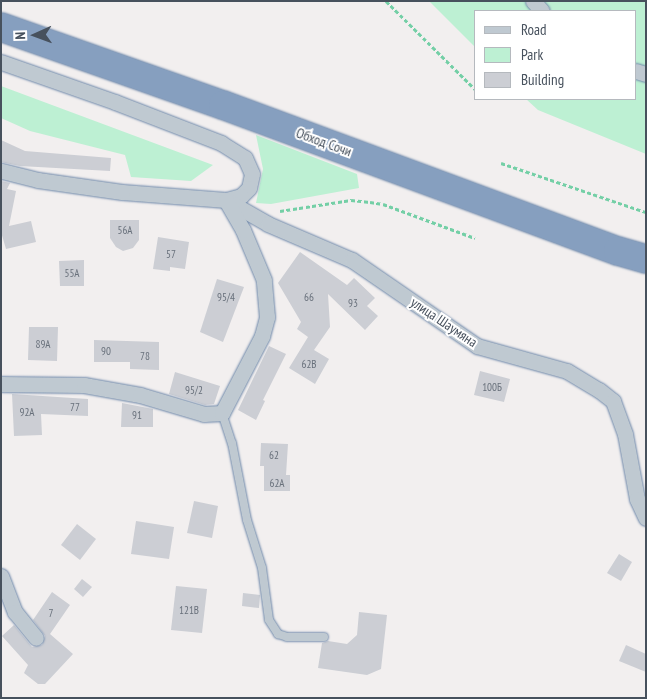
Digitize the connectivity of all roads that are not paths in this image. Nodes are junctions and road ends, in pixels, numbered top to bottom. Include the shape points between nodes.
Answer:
1 (1, 27) edge
2 (1, 62) edge
3 (1, 171) edge
4 (226, 200) junction
5 (646, 259) edge
6 (1, 384) edge
7 (222, 413) junction
8 (646, 518) edge
9 (1, 576) edge
10 (324, 637) dead end
11 (36, 638) dead end

1 - 5 highway, Обход Сочи
2 - 4 street via 115,102 236,151 250,166 251,182 240,196
3 - 4 street via 38,180 122,192
4 - 7 street via 264,280 267,316 262,336
4 - 8 street, улица Шаумяна via 268,224 352,260 478,346 567,371 614,401 625,434 638,499
6 - 7 street via 84,385 140,395 204,414
7 - 10 lane via 232,444 246,520 262,568 269,620 278,634 287,637
9 - 11 street via 15,612

